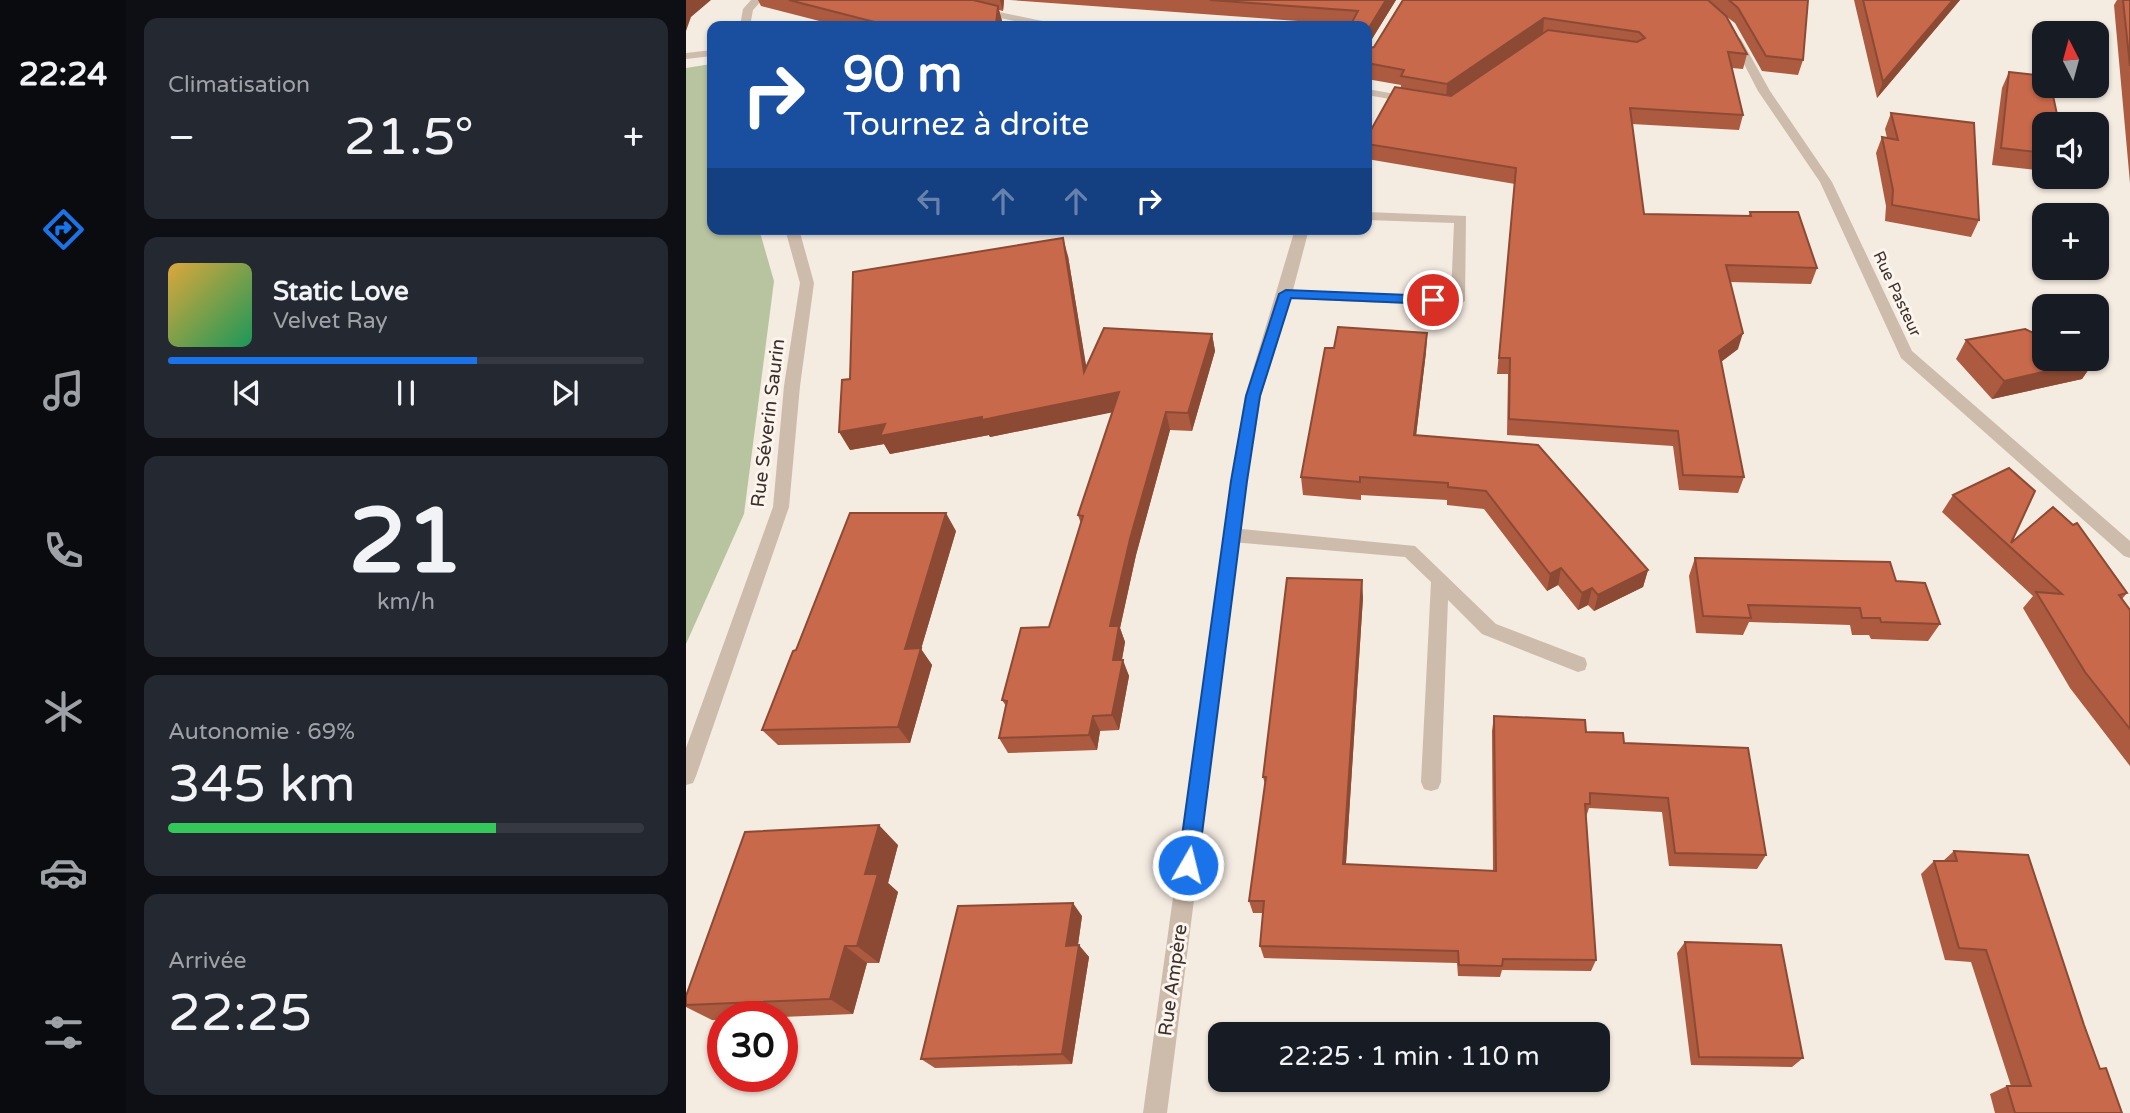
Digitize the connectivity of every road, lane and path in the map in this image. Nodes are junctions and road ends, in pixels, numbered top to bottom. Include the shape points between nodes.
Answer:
1 (757, 0) edge
2 (968, 8) edge
3 (746, 21) edge
4 (1029, 21) edge
5 (1729, 27) edge
6 (707, 54) edge
7 (686, 56) edge
8 (1372, 93) edge
9 (1422, 101) edge
10 (1372, 216) edge
11 (794, 235) edge
12 (1301, 235) edge
13 (1286, 294) junction
14 (1232, 535) junction
15 (2130, 551) edge
16 (1440, 580) junction
17 (1578, 664) dead end
18 (686, 776) edge
19 (1431, 782) dead end
20 (1155, 1113) edge

1 - 3 street via 748,9
2 - 4 street
5 - 15 street, Rue Pasteur via 1764,91 1826,182 1906,354
6 - 7 street
8 - 9 street
10 - 13 street via 1461,219 1458,301
11 - 18 street, Rue Séverin Saurin via 807,283 781,507
12 - 13 street, Rue Ampère
13 - 14 street, Rue Ampère via 1253,396
14 - 16 street via 1409,551
14 - 20 street, Rue Ampère
16 - 17 street via 1489,629
16 - 19 street

